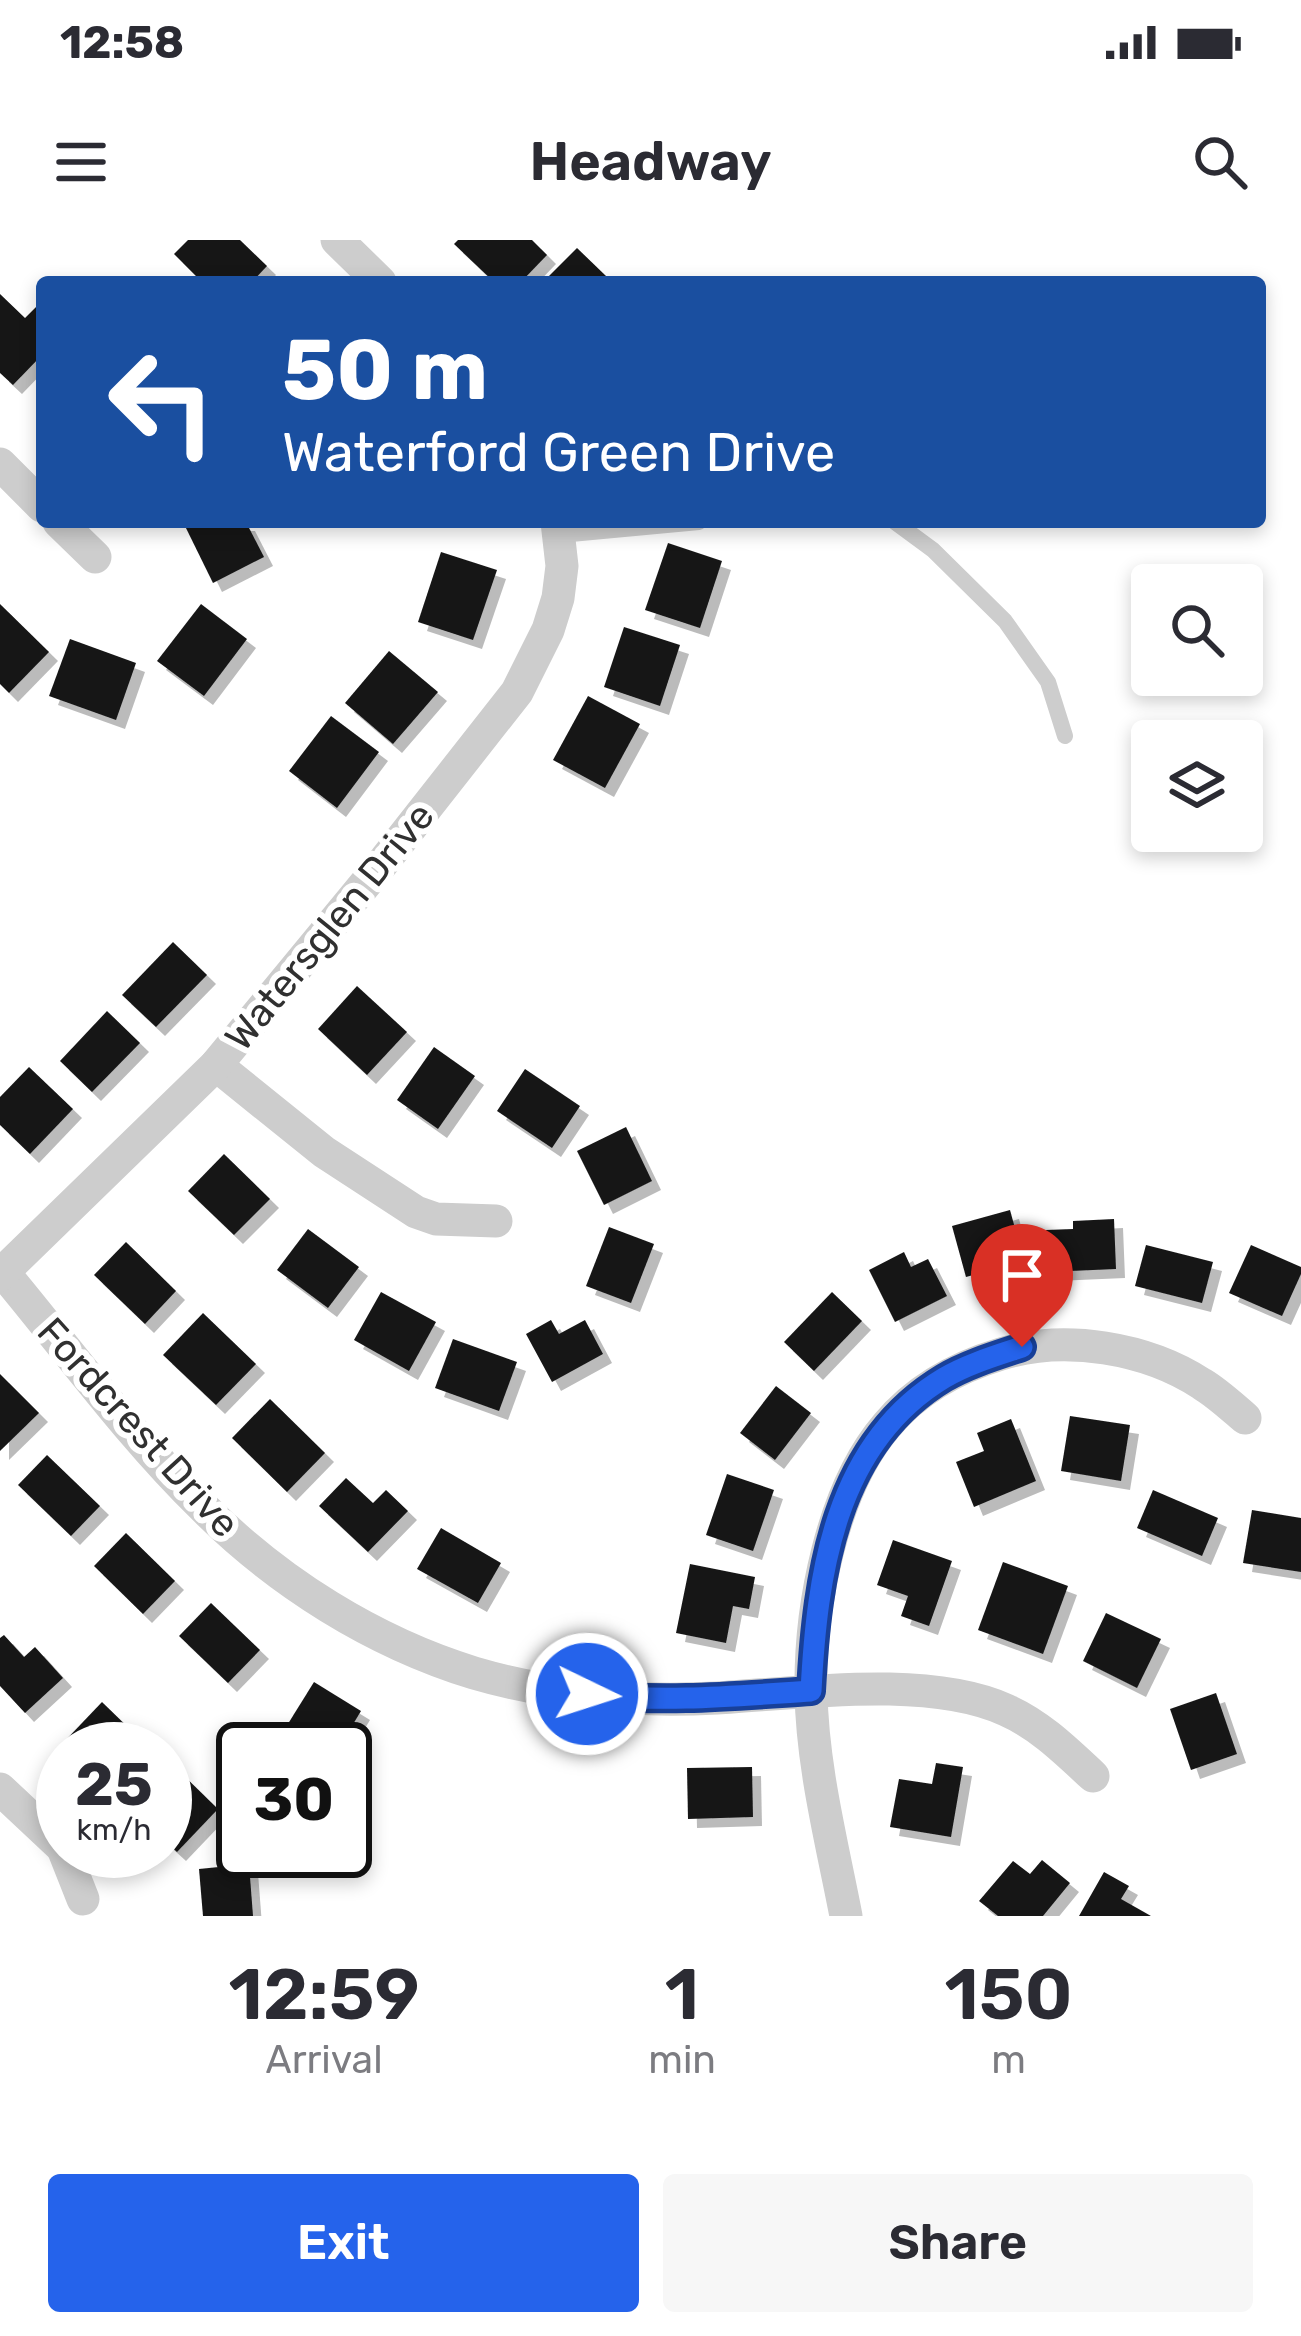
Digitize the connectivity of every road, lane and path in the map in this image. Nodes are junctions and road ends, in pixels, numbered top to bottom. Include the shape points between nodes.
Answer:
1 (337, 240) edge
2 (374, 276) edge
3 (0, 464) edge
4 (36, 500) edge
5 (65, 528) edge
6 (559, 528) edge
7 (904, 528) edge
8 (95, 557) dead end
9 (1065, 736) dead end
10 (216, 1064) junction
11 (496, 1222) dead end
12 (1, 1274) edge
13 (1245, 1418) dead end
14 (811, 1691) junction
15 (1093, 1776) dead end
16 (0, 1789) edge
17 (36, 1823) edge
18 (74, 1878) edge
19 (82, 1899) dead end
20 (846, 1916) edge

1 - 2 street
3 - 4 street
5 - 8 street
6 - 10 street, Watersglen Drive via 558,598 517,692
7 - 9 lane via 1005,621 1048,682
10 - 11 street via 405,1206 436,1219
10 - 12 street, Watersglen Drive
12 - 14 street, Fordcrest Drive via 216,1520 318,1600 406,1648 474,1673 607,1697
13 - 14 street via 1165,1363 1108,1349 1022,1347 944,1378 886,1425 851,1482 815,1612
14 - 15 street, Fordcrest Drive via 979,1700 1046,1733
14 - 20 street
16 - 17 street
18 - 19 street

